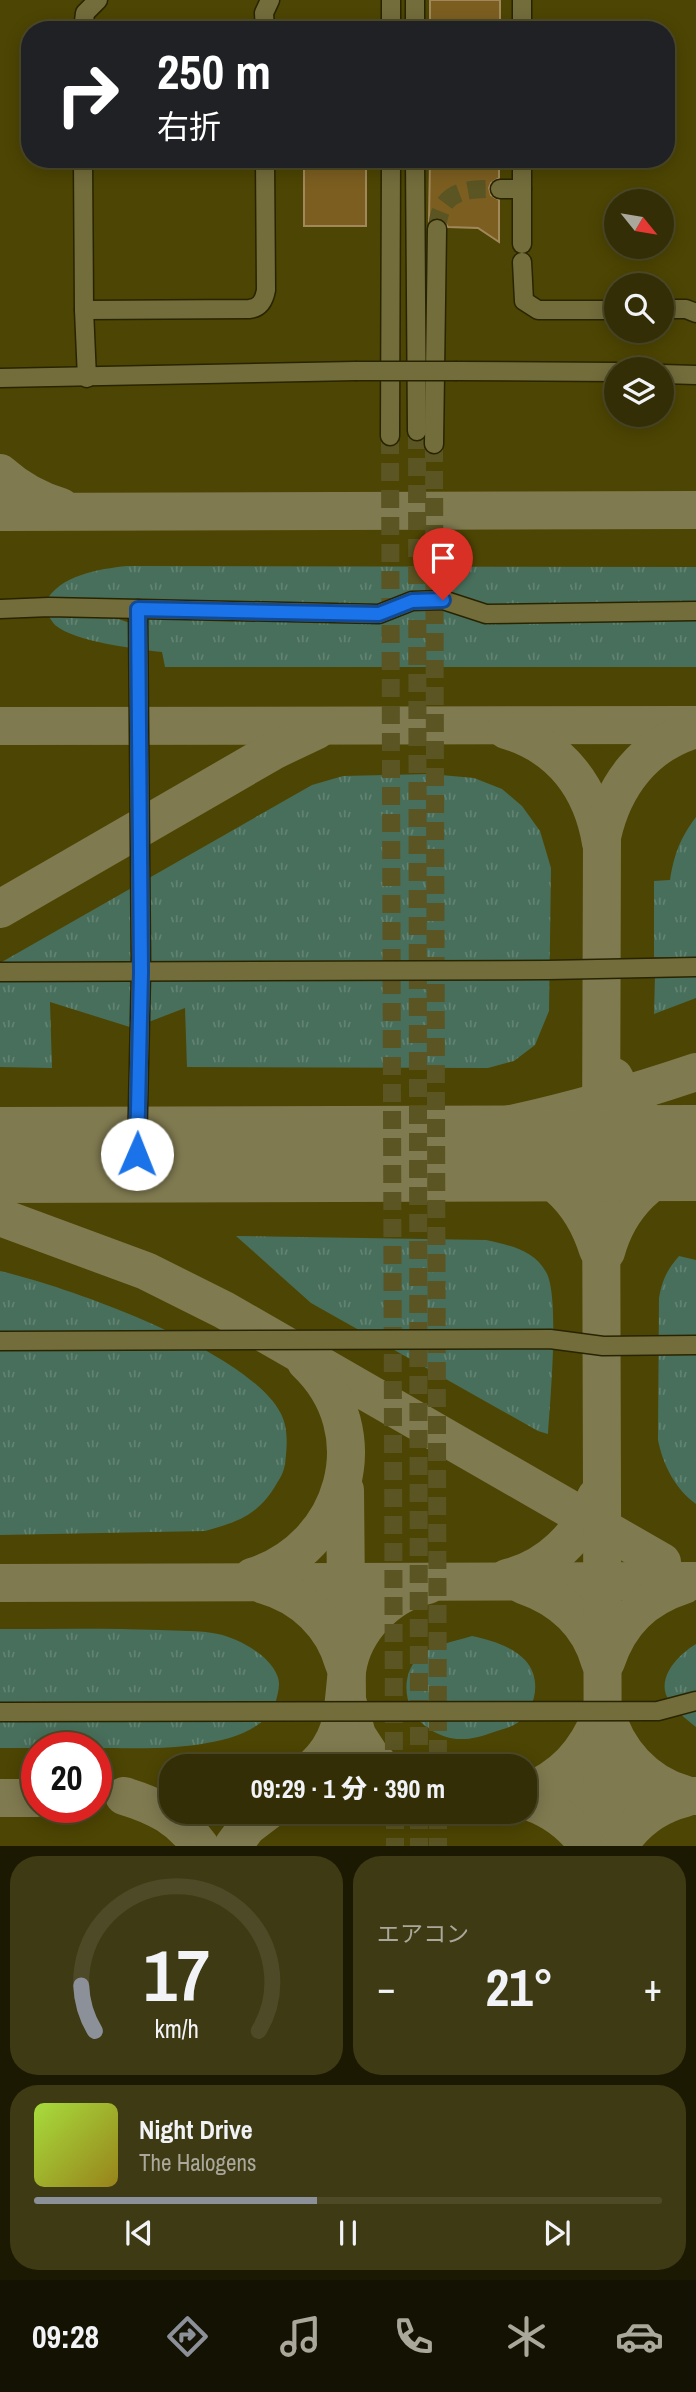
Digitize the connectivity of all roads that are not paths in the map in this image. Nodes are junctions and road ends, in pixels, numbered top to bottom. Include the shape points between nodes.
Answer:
1 (98, 0) edge
2 (270, 0) edge
3 (391, 0) edge
4 (415, 0) edge
5 (522, 0) edge
6 (84, 21) edge
7 (264, 21) edge
8 (391, 21) edge
9 (415, 21) edge
10 (522, 21) edge
11 (83, 168) edge
12 (265, 168) edge
13 (391, 168) edge
14 (415, 168) edge
15 (522, 168) edge
16 (500, 189) tunnel mouth
17 (522, 189) junction
18 (437, 229) tunnel mouth
19 (674, 309) edge
20 (83, 310) junction
21 (604, 310) edge
22 (696, 313) edge
23 (604, 372) edge
24 (674, 374) edge
25 (696, 375) edge
26 (0, 378) edge
27 (87, 378) junction
28 (417, 431) tunnel mouth
29 (390, 436) tunnel mouth
30 (434, 444) tunnel mouth
31 (0, 608) edge
32 (138, 609) junction
33 (696, 611) edge
34 (696, 967) edge
35 (0, 972) edge
36 (141, 972) junction
37 (137, 1154) dead end
38 (0, 1341) edge
39 (696, 1345) edge
40 (696, 1701) edge
41 (0, 1712) edge

1 - 6 street via 85,13
2 - 7 street
3 - 8 street
4 - 9 street
5 - 10 street
11 - 20 street
12 - 20 street via 266,290 255,308
13 - 29 street
14 - 28 street
15 - 17 street
16 - 17 street
17 - 21 street via 524,301 538,310
18 - 30 street
19 - 22 street
20 - 27 street
23 - 27 street, bridge via 355,370
24 - 25 street
26 - 27 street
31 - 32 street
32 - 33 street via 379,614 412,601 443,600 486,614
32 - 36 street
34 - 36 street
35 - 36 street
36 - 37 street
38 - 39 street via 550,1339 603,1346
40 - 41 street via 658,1711

